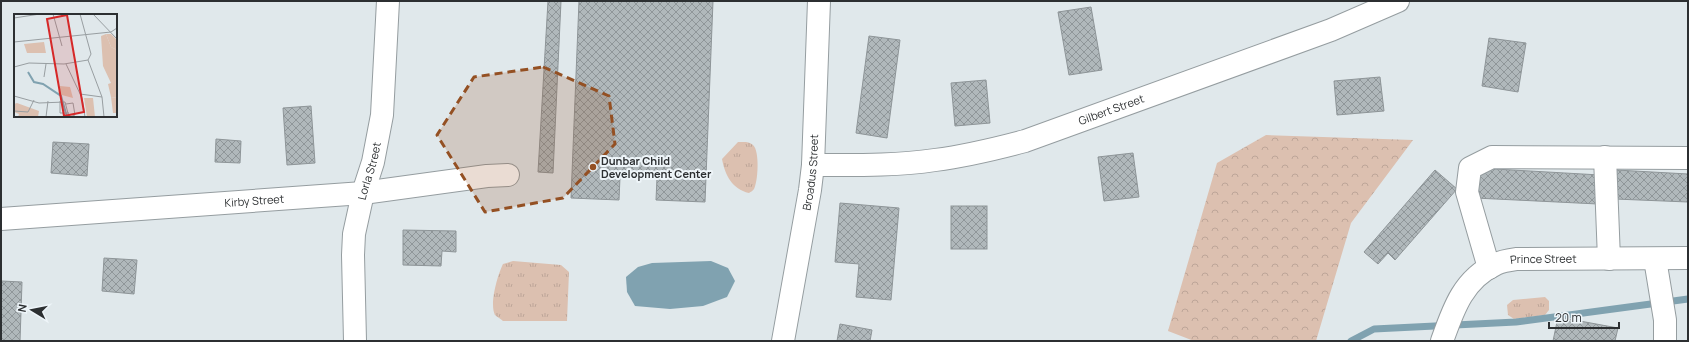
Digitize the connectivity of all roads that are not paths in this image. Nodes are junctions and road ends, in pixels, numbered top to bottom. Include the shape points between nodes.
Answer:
1 (388, 1) edge
2 (820, 1) edge
3 (1398, 1) edge
4 (1370, 8) edge
5 (1605, 157) junction
6 (1688, 158) edge
7 (813, 165) junction
8 (508, 175) dead end
9 (363, 193) junction
10 (1, 219) edge
11 (1688, 258) edge
12 (1609, 259) junction
13 (1655, 259) junction
14 (1489, 268) junction
15 (355, 341) edge
16 (783, 341) edge
17 (1442, 341) edge
18 (1664, 341) edge

1 - 9 street, Lorla Street via 382,115 373,162
2 - 7 street, Broadus Street
3 - 4 street, Gilbert Street
4 - 7 street, Gilbert Street via 1331,30 1025,141 980,153 934,160 874,166
5 - 6 street
5 - 12 street
5 - 14 street via 1492,157 1470,168 1467,192
7 - 16 street, Broadus Street
8 - 9 street, Kirby Street
9 - 10 street, Kirby Street
9 - 15 street, Lorla Street via 354,234
11 - 13 street, Prince Street
12 - 13 street, Prince Street
12 - 14 street, Prince Street via 1517,259
13 - 18 street via 1664,320
14 - 17 street, Prince Street via 1463,290 1453,309

